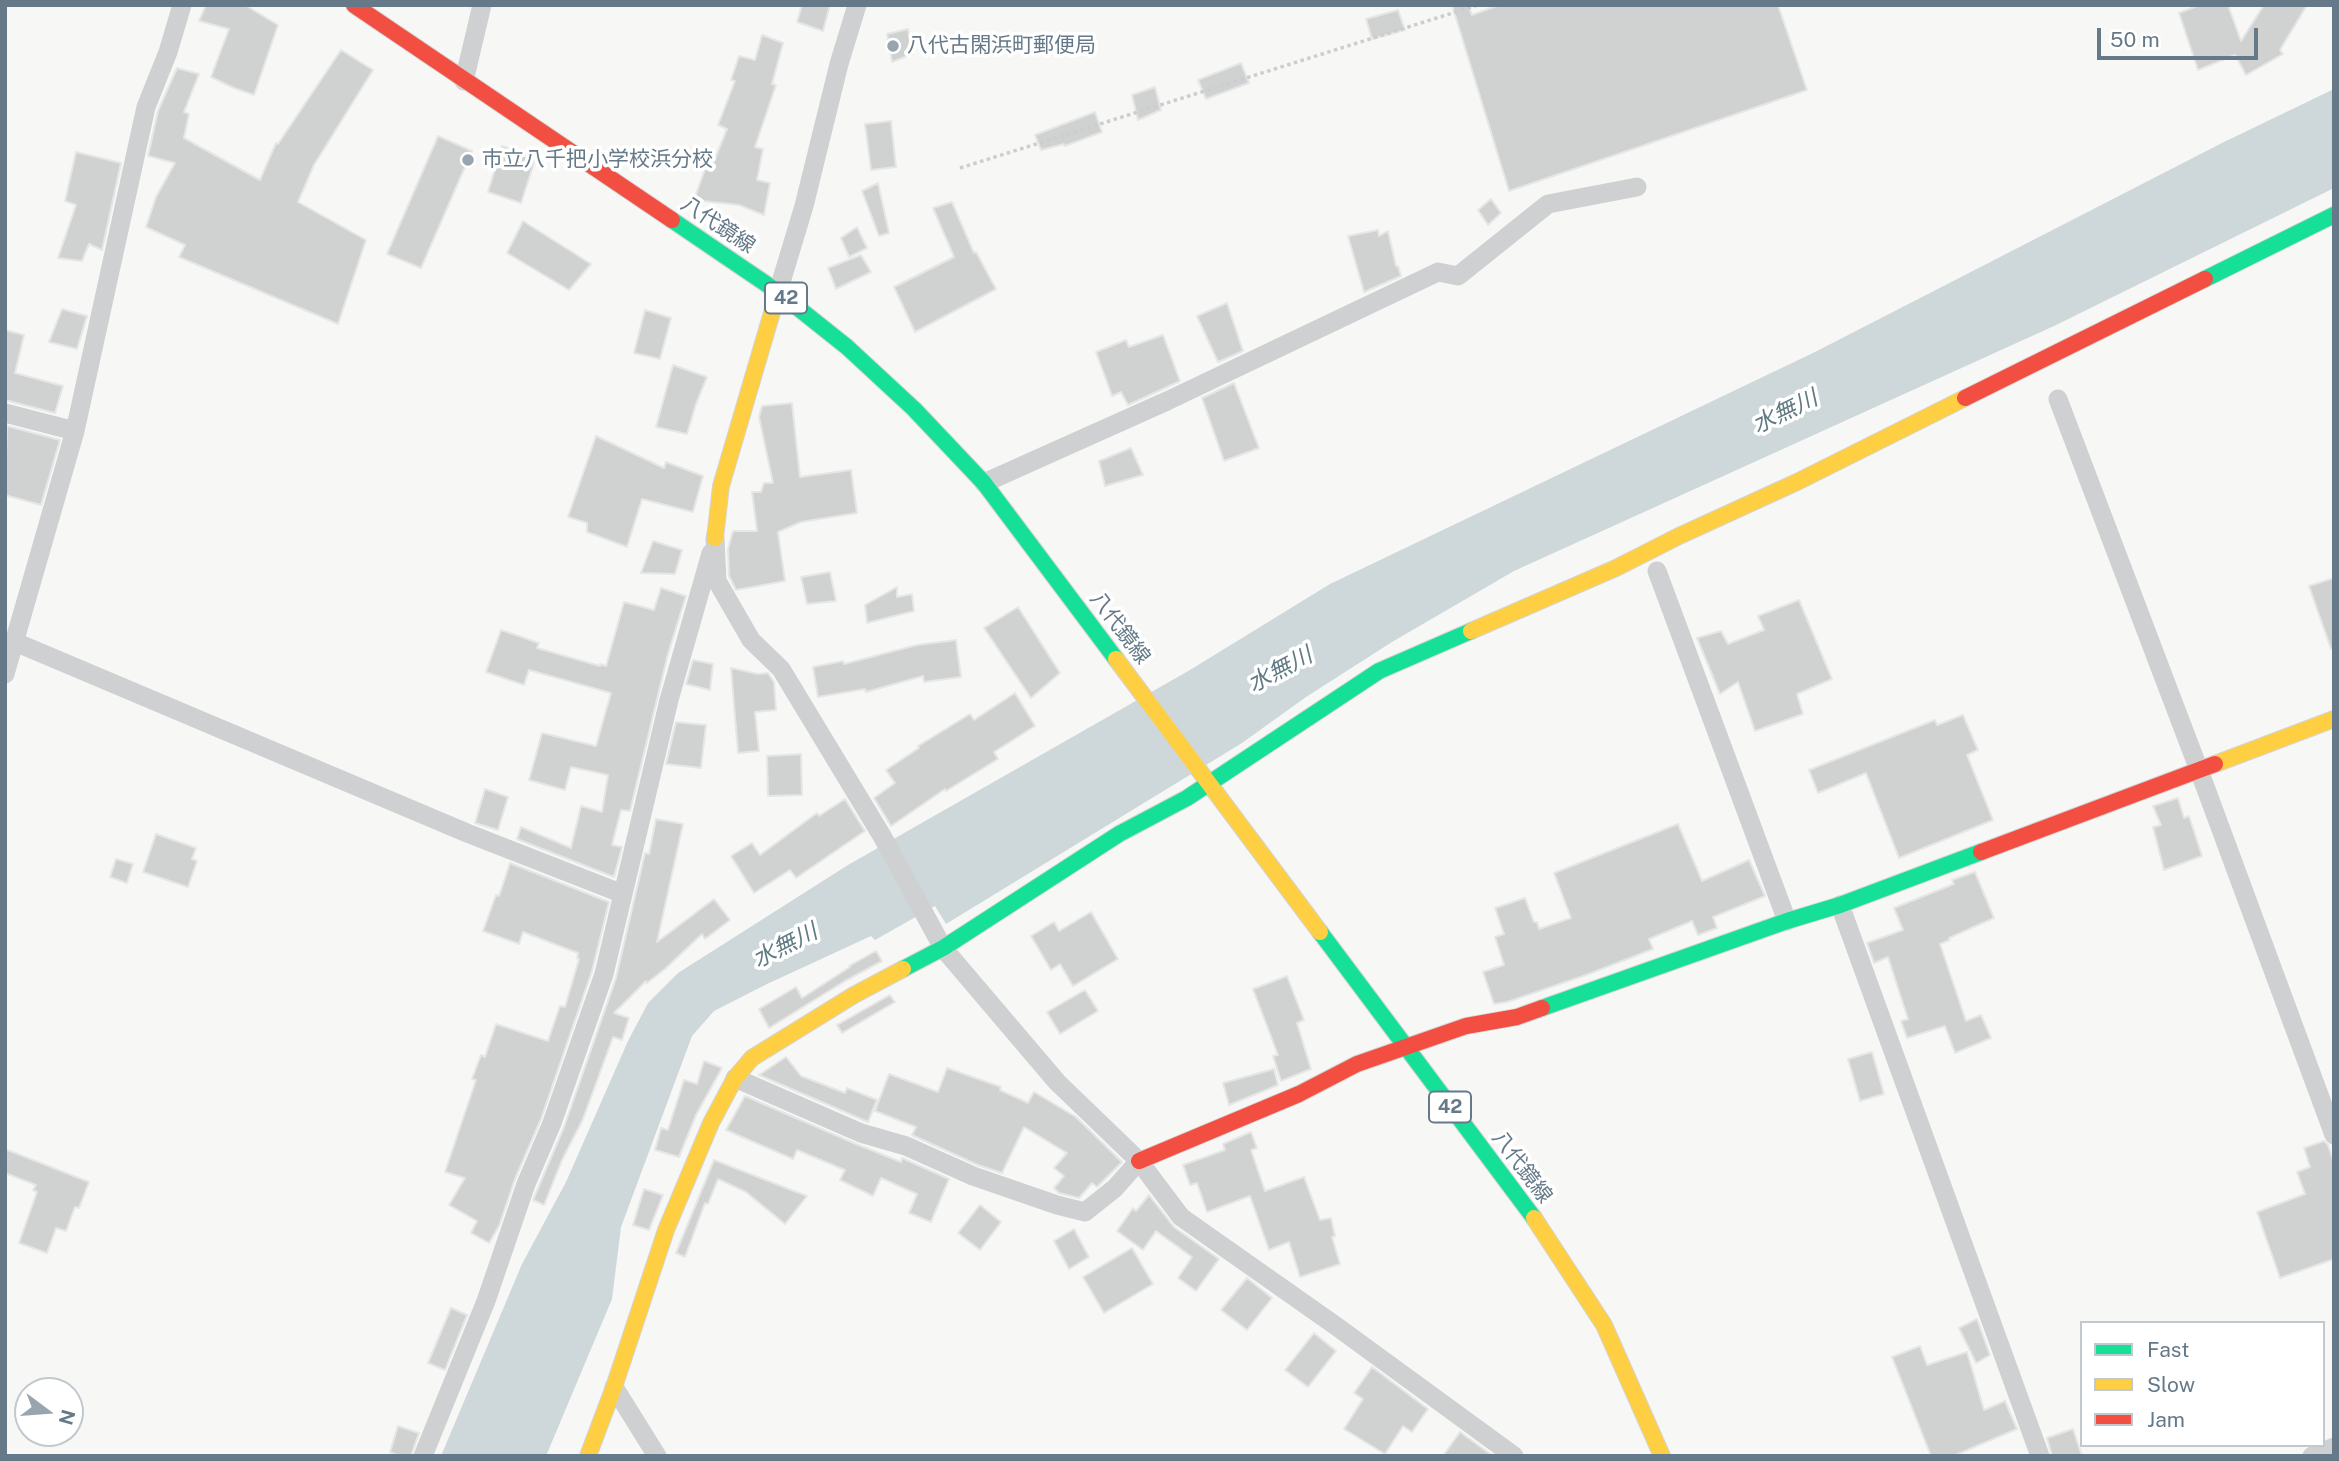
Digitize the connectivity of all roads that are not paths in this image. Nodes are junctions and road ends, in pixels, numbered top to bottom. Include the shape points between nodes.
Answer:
1 (182, 5) edge
2 (354, 5) edge
3 (482, 5) edge
4 (857, 5) edge
5 (464, 81) junction
6 (1637, 187) dead end
7 (2334, 215) edge
8 (778, 292) junction
9 (2058, 399) dead end
10 (5, 413) edge
11 (75, 431) junction
12 (984, 483) junction
13 (715, 538) junction
14 (1657, 571) dead end
15 (15, 642) junction
16 (5, 674) edge
17 (2334, 719) edge
18 (2199, 770) junction
19 (1207, 781) junction
20 (623, 894) junction
21 (1840, 905) junction
22 (1787, 921) junction
23 (943, 948) junction
24 (1407, 1049) junction
25 (735, 1078) junction
26 (2334, 1135) edge
27 (1139, 1161) junction
28 (614, 1387) junction
29 (2334, 1447) edge
30 (423, 1456) edge
31 (588, 1456) edge
32 (657, 1456) edge
33 (1514, 1456) edge
34 (1662, 1456) edge
35 (2040, 1456) edge
36 (2312, 1456) edge

1 - 11 street via 146,107
2 - 5 street, 八代鏡線 / 42
3 - 5 street
4 - 8 street
5 - 8 street, 八代鏡線 / 42
6 - 12 street via 1548,204 1458,276 1438,272
7 - 19 street via 1797,482 1616,568 1379,671
8 - 12 street, 八代鏡線 / 42 via 847,346
8 - 13 street via 721,486
9 - 18 street
10 - 11 street
11 - 15 street
12 - 19 street, 八代鏡線 / 42
13 - 20 street via 669,700
13 - 23 street via 717,581 751,640 781,669
14 - 22 street
15 - 16 street
15 - 20 street
17 - 18 street
18 - 21 street
18 - 26 street
19 - 23 street
19 - 24 street, 八代鏡線 / 42
20 - 30 street via 604,974 552,1123
21 - 22 street
21 - 35 street
22 - 24 street via 1517,1017 1466,1026
23 - 25 street via 854,995 752,1058
23 - 27 street via 1057,1082
24 - 27 street via 1357,1065
24 - 34 street, 八代鏡線 / 42 via 1544,1231 1604,1325
25 - 27 street via 973,1176 1085,1212
25 - 28 street via 710,1123 667,1230
27 - 33 street via 1181,1217
28 - 31 street
28 - 32 street
29 - 36 street

